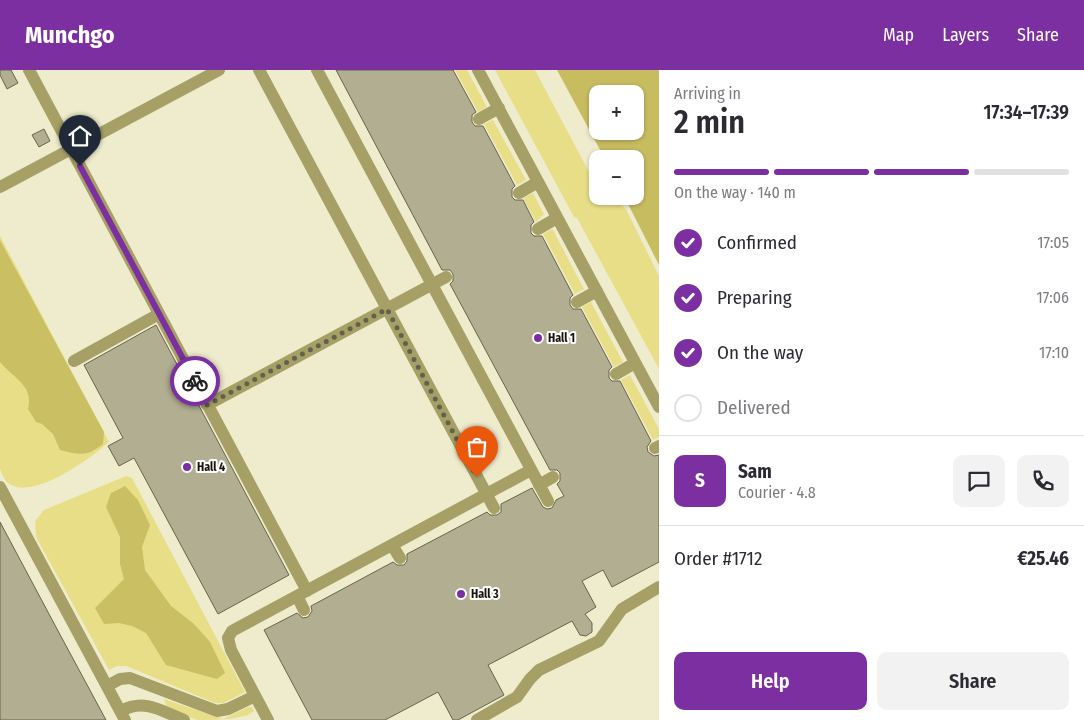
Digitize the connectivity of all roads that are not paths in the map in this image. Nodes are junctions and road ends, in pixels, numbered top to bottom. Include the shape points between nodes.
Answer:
1 (29, 70) edge
2 (219, 70) edge
3 (259, 70) edge
4 (316, 70) edge
5 (478, 70) edge
6 (498, 108) junction
7 (479, 119) dead end
8 (71, 149) junction
9 (538, 182) junction
10 (0, 187) edge
11 (519, 192) dead end
12 (558, 218) junction
13 (538, 228) dead end
14 (446, 277) dead end
15 (432, 284) junction
16 (597, 291) junction
17 (577, 302) dead end
18 (387, 309) junction
19 (159, 314) junction
20 (74, 361) dead end
21 (636, 363) junction
22 (616, 374) dead end
23 (207, 405) junction
24 (659, 407) edge
25 (531, 470) junction
26 (554, 477) dead end
27 (539, 485) junction
28 (0, 487) edge
29 (486, 494) junction
30 (548, 501) dead end
31 (494, 508) dead end
32 (392, 545) junction
33 (400, 558) dead end
34 (659, 587) edge
35 (302, 594) junction
36 (304, 610) dead end
37 (107, 686) junction
38 (255, 696) junction
39 (123, 716) edge
40 (263, 718) edge
41 (184, 720) edge
42 (477, 720) edge

1 - 8 lane
2 - 8 lane
3 - 18 lane
4 - 15 lane
5 - 6 lane
6 - 7 lane
6 - 9 lane
8 - 10 lane
8 - 19 lane
9 - 11 lane
9 - 12 lane
12 - 13 lane
12 - 16 lane
14 - 15 lane
15 - 18 lane
15 - 25 lane
16 - 17 lane
16 - 21 lane
18 - 23 lane
18 - 29 lane
19 - 20 lane
19 - 23 lane
21 - 22 lane
21 - 24 lane
23 - 35 lane
25 - 27 lane
25 - 29 lane
26 - 27 lane
27 - 30 lane
28 - 37 lane
29 - 31 lane
29 - 32 lane
32 - 33 lane
32 - 35 lane
34 - 42 lane via 622,608 599,641 539,670 517,698
35 - 36 lane
35 - 38 lane via 230,633 228,643
37 - 38 lane via 130,678 218,711
37 - 39 lane
38 - 40 lane
39 - 41 lane via 133,705 142,704

